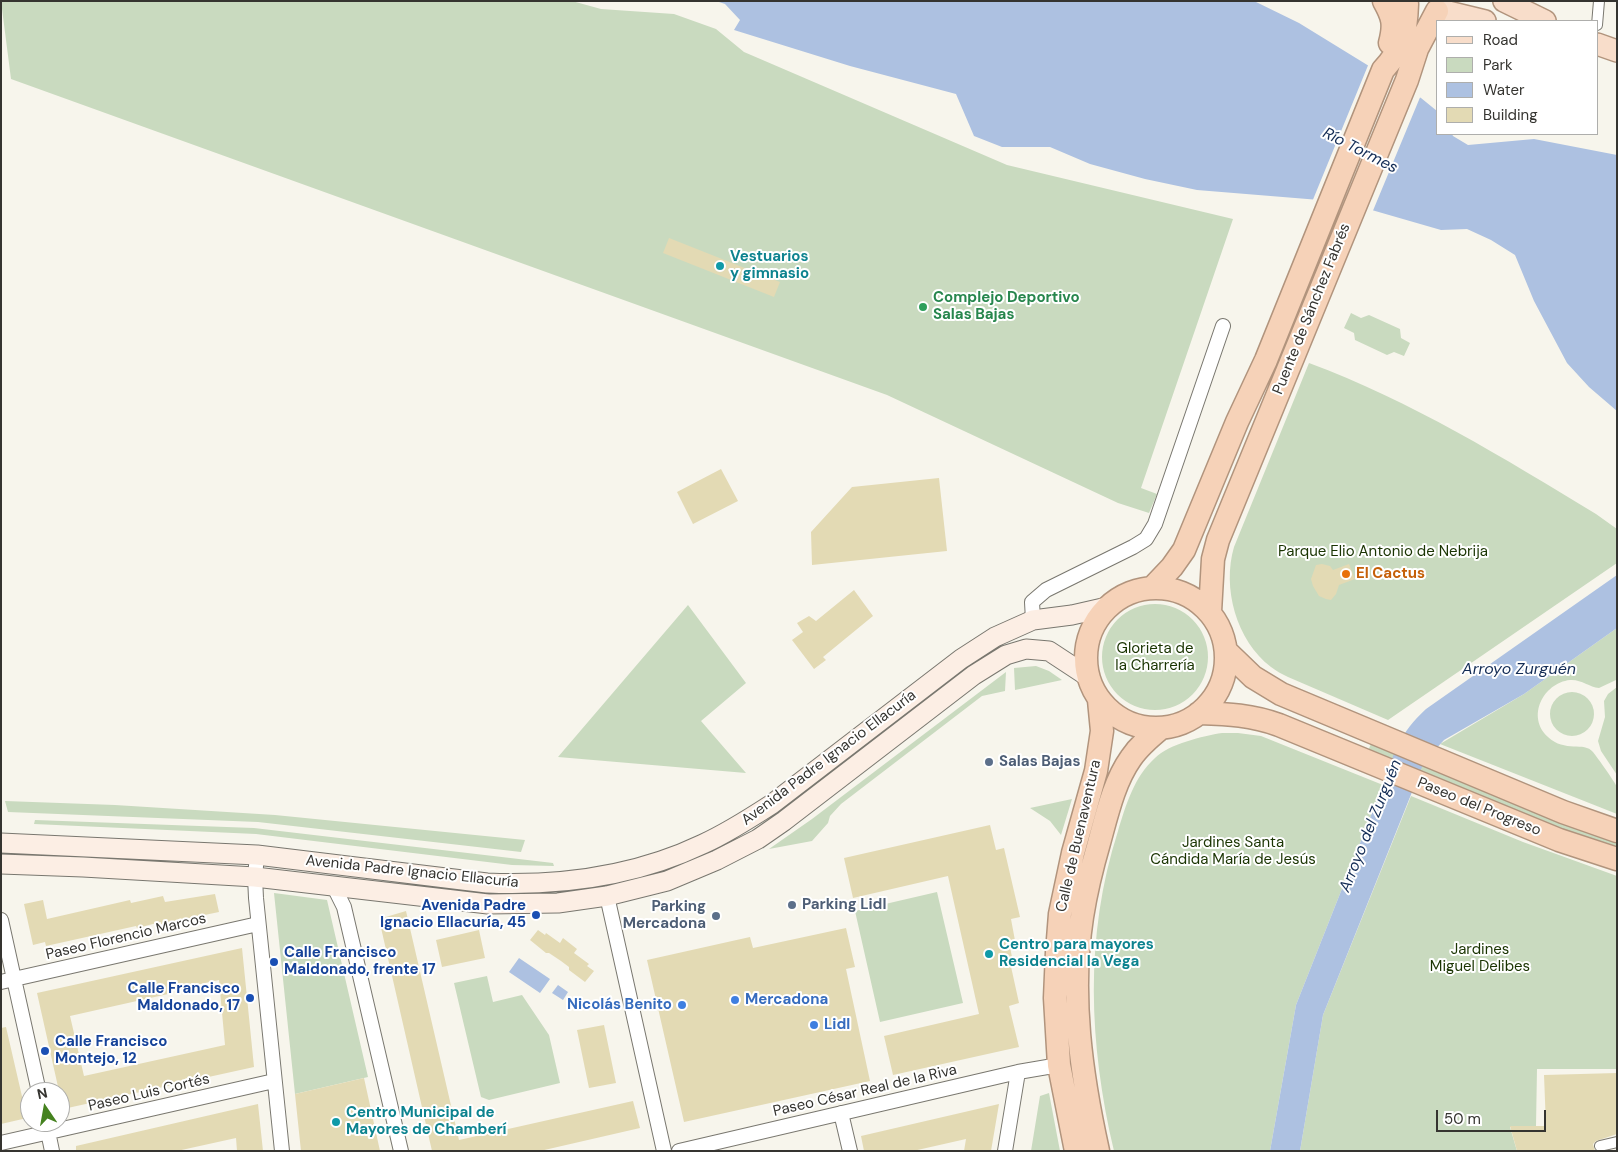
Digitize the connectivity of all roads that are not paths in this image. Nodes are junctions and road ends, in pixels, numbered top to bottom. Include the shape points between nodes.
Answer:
1 (1384, 1) edge
2 (1504, 1) edge
3 (1599, 1) edge
4 (1406, 3) edge
5 (1443, 7) edge
6 (1477, 20) edge
7 (1543, 20) edge
8 (1597, 20) edge
9 (1436, 37) edge
10 (1598, 44) edge
11 (1617, 52) edge
12 (1598, 59) edge
13 (1397, 64) junction
14 (1617, 66) edge
15 (1222, 326) dead end
16 (1153, 587) junction
17 (1107, 607) junction
18 (1210, 612) junction
19 (1033, 620) junction
20 (1226, 651) junction
21 (1087, 676) junction
22 (1099, 700) junction
23 (1199, 713) junction
24 (1161, 728) junction
25 (1617, 831) edge
26 (1, 843) edge
27 (257, 855) junction
28 (1617, 859) edge
29 (1, 864) edge
30 (255, 877) junction
31 (333, 885) junction
32 (360, 888) junction
33 (607, 896) junction
34 (344, 907) junction
35 (1, 920) edge
36 (258, 924) junction
37 (8, 980) edge
38 (1059, 1065) junction
39 (1018, 1072) junction
40 (274, 1081) junction
41 (36, 1082) edge
42 (841, 1113) junction
43 (70, 1122) edge
44 (32, 1132) edge
45 (48, 1132) edge
46 (1, 1142) edge
47 (1617, 1142) edge
48 (1600, 1146) dead end
49 (52, 1151) edge
50 (282, 1151) edge
51 (401, 1151) edge
52 (664, 1151) edge
53 (679, 1151) edge
54 (850, 1151) edge
55 (1005, 1151) edge
56 (1076, 1151) edge
57 (1098, 1151) edge

1 - 13 highway via 1393,17 1392,35
2 - 7 main road
3 - 8 street
4 - 5 highway via 1426,12
4 - 13 highway, Puente de Sánchez Fabrés via 1406,25
5 - 6 main road
5 - 13 highway, Puente de Sánchez Fabrés via 1417,49
9 - 13 main road
10 - 11 main road
12 - 14 main road
13 - 16 highway, Puente de Sánchez Fabrés via 1237,422 1184,550
13 - 18 highway, Puente de Sánchez Fabrés via 1288,370 1218,540 1213,559
15 - 19 street via 1155,524 1146,539 1046,590 1032,602
16 - 17 highway via 1136,590
16 - 18 highway via 1174,589 1194,598
17 - 19 main road, Avenida Padre Ignacio Ellacuría
17 - 21 highway via 1092,627 1085,651
18 - 20 highway via 1224,637
19 - 27 main road, Avenida Padre Ignacio Ellacuría via 996,637 961,659 764,809 702,845 650,864 602,876 525,884 488,883
20 - 23 highway via 1226,669 1221,686
20 - 25 highway, Paseo del Progreso via 1267,687 1562,812
21 - 22 highway
21 - 33 main road, Avenida Padre Ignacio Ellacuría via 1049,651 1026,650 1006,655 974,675 758,839 667,881
22 - 24 highway via 1116,716 1137,726
22 - 38 highway, Calle de Buenaventura via 1102,731 1096,772 1060,914 1055,998
23 - 24 highway via 1181,724
23 - 28 highway, Paseo del Progreso via 1239,714 1310,736 1559,840
24 - 57 highway, Calle de Buenaventura via 1141,745 1121,776 1091,872 1082,917 1076,998 1084,1078
26 - 27 main road, Avenida Padre Ignacio Ellacuría
27 - 30 street
29 - 30 main road, Avenida Padre Ignacio Ellacuría
30 - 31 main road, Avenida Padre Ignacio Ellacuría
30 - 36 street
31 - 32 main road, Avenida Padre Ignacio Ellacuría
31 - 34 street
32 - 33 main road, Avenida Padre Ignacio Ellacuría via 488,904 558,903
32 - 34 street via 349,896
33 - 52 street
34 - 51 street
35 - 37 street
36 - 37 street, Paseo Florencio Marcos
36 - 40 street
37 - 41 street
38 - 39 street, Paseo César Real de la Riva
38 - 56 highway, Calle de Buenaventura
39 - 42 street, Paseo César Real de la Riva
39 - 55 street
40 - 43 street, Paseo Luis Cortés
40 - 50 street
42 - 53 street, Paseo César Real de la Riva
42 - 54 street
44 - 46 street, Paseo Luis Cortés
45 - 49 street
47 - 48 street

